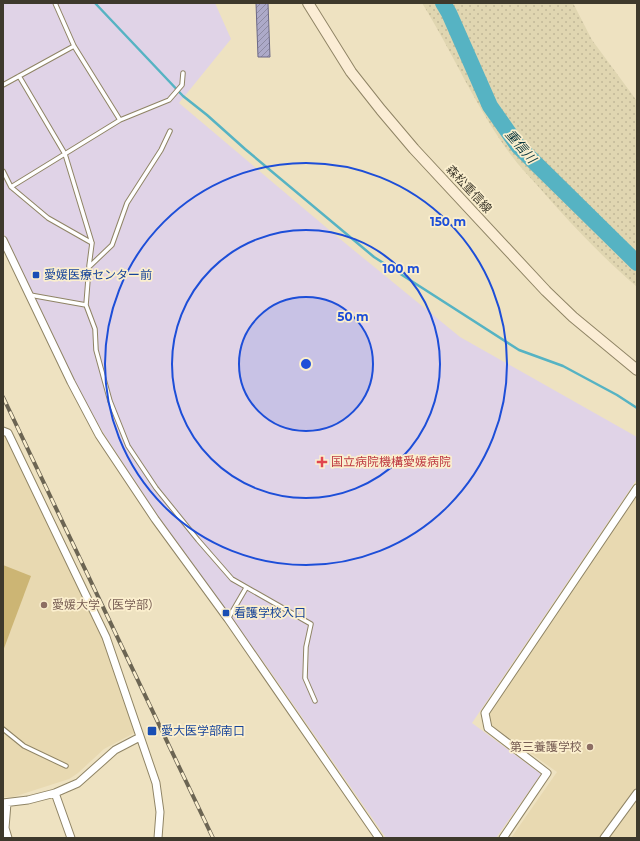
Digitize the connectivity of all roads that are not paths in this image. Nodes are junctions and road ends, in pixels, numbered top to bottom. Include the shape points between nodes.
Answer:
1 (55, 3) edge
2 (308, 3) edge
3 (74, 46) junction
4 (183, 73) dead end
5 (19, 76) junction
6 (3, 85) edge
7 (120, 120) junction
8 (170, 131) dead end
9 (65, 154) junction
10 (3, 171) edge
11 (11, 187) junction
12 (3, 240) edge
13 (92, 244) junction
14 (89, 267) junction
15 (30, 295) junction
16 (86, 305) junction
17 (637, 370) edge
18 (3, 431) edge
19 (637, 488) edge
20 (246, 588) junction
21 (228, 619) junction
22 (315, 701) dead end
23 (3, 728) edge
24 (140, 737) junction
25 (66, 766) dead end
26 (55, 793) junction
27 (637, 793) edge
28 (5, 803) edge
29 (8, 838) edge
30 (71, 838) edge
31 (158, 838) edge
32 (379, 838) edge
33 (503, 838) edge
34 (604, 838) edge

1 - 3 lane
2 - 17 main road, 森松重信線 via 351,72 414,149 546,291 584,327
3 - 5 lane
3 - 7 lane
4 - 7 lane via 182,85 169,100
5 - 6 lane
5 - 9 lane
7 - 9 lane
8 - 14 lane via 161,150 126,203 112,245
9 - 11 lane
9 - 13 lane
10 - 11 lane
11 - 13 lane via 48,218
12 - 15 street
13 - 14 lane
14 - 16 lane
15 - 16 lane
15 - 21 street via 99,435 155,519
16 - 20 lane via 95,329 96,350 110,401 128,446 156,488 198,540 232,579
18 - 24 street via 8,432 106,637
19 - 33 street via 485,713 488,728 547,773
20 - 21 lane
20 - 22 lane via 311,624 306,647 305,678
21 - 32 street
23 - 25 lane via 24,746
24 - 26 street via 115,750 78,783
24 - 31 street via 156,783 160,812
26 - 28 street
26 - 30 street
27 - 34 street
28 - 29 street via 5,828

